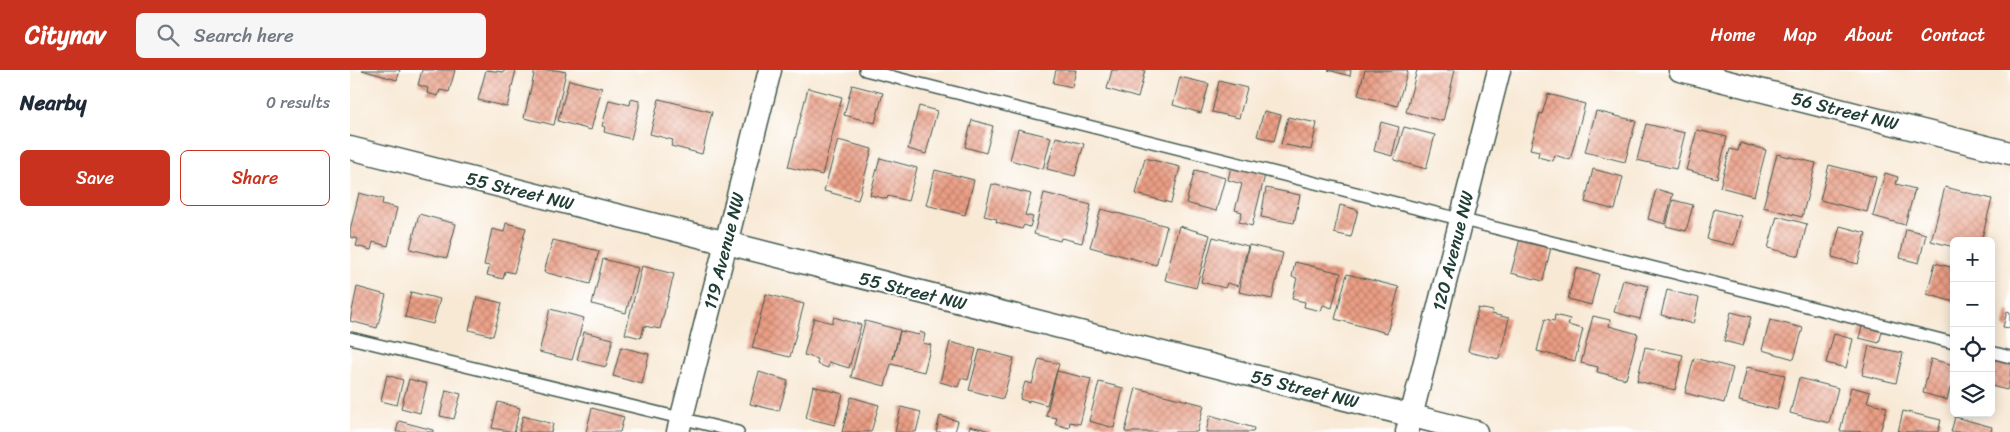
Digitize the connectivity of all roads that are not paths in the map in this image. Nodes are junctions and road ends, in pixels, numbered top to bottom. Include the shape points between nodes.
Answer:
1 (770, 70) edge
2 (865, 70) edge
3 (1498, 70) edge
4 (1680, 70) edge
5 (350, 148) edge
6 (2010, 152) edge
7 (1461, 219) junction
8 (726, 244) junction
9 (350, 338) edge
10 (1950, 342) edge
11 (1995, 353) edge
12 (2010, 357) edge
13 (1409, 424) edge
14 (680, 425) edge
15 (738, 432) edge
16 (1476, 432) edge

1 - 8 street, 119 Avenue NW
2 - 7 lane
3 - 7 street, 120 Avenue NW
4 - 6 street, 56 Street NW
5 - 8 street, 55 Street NW
7 - 10 lane
7 - 13 street, 120 Avenue NW
8 - 13 street, 55 Street NW
8 - 14 street, 119 Avenue NW
9 - 14 lane
11 - 12 lane
13 - 16 street, 55 Street NW
14 - 15 lane

